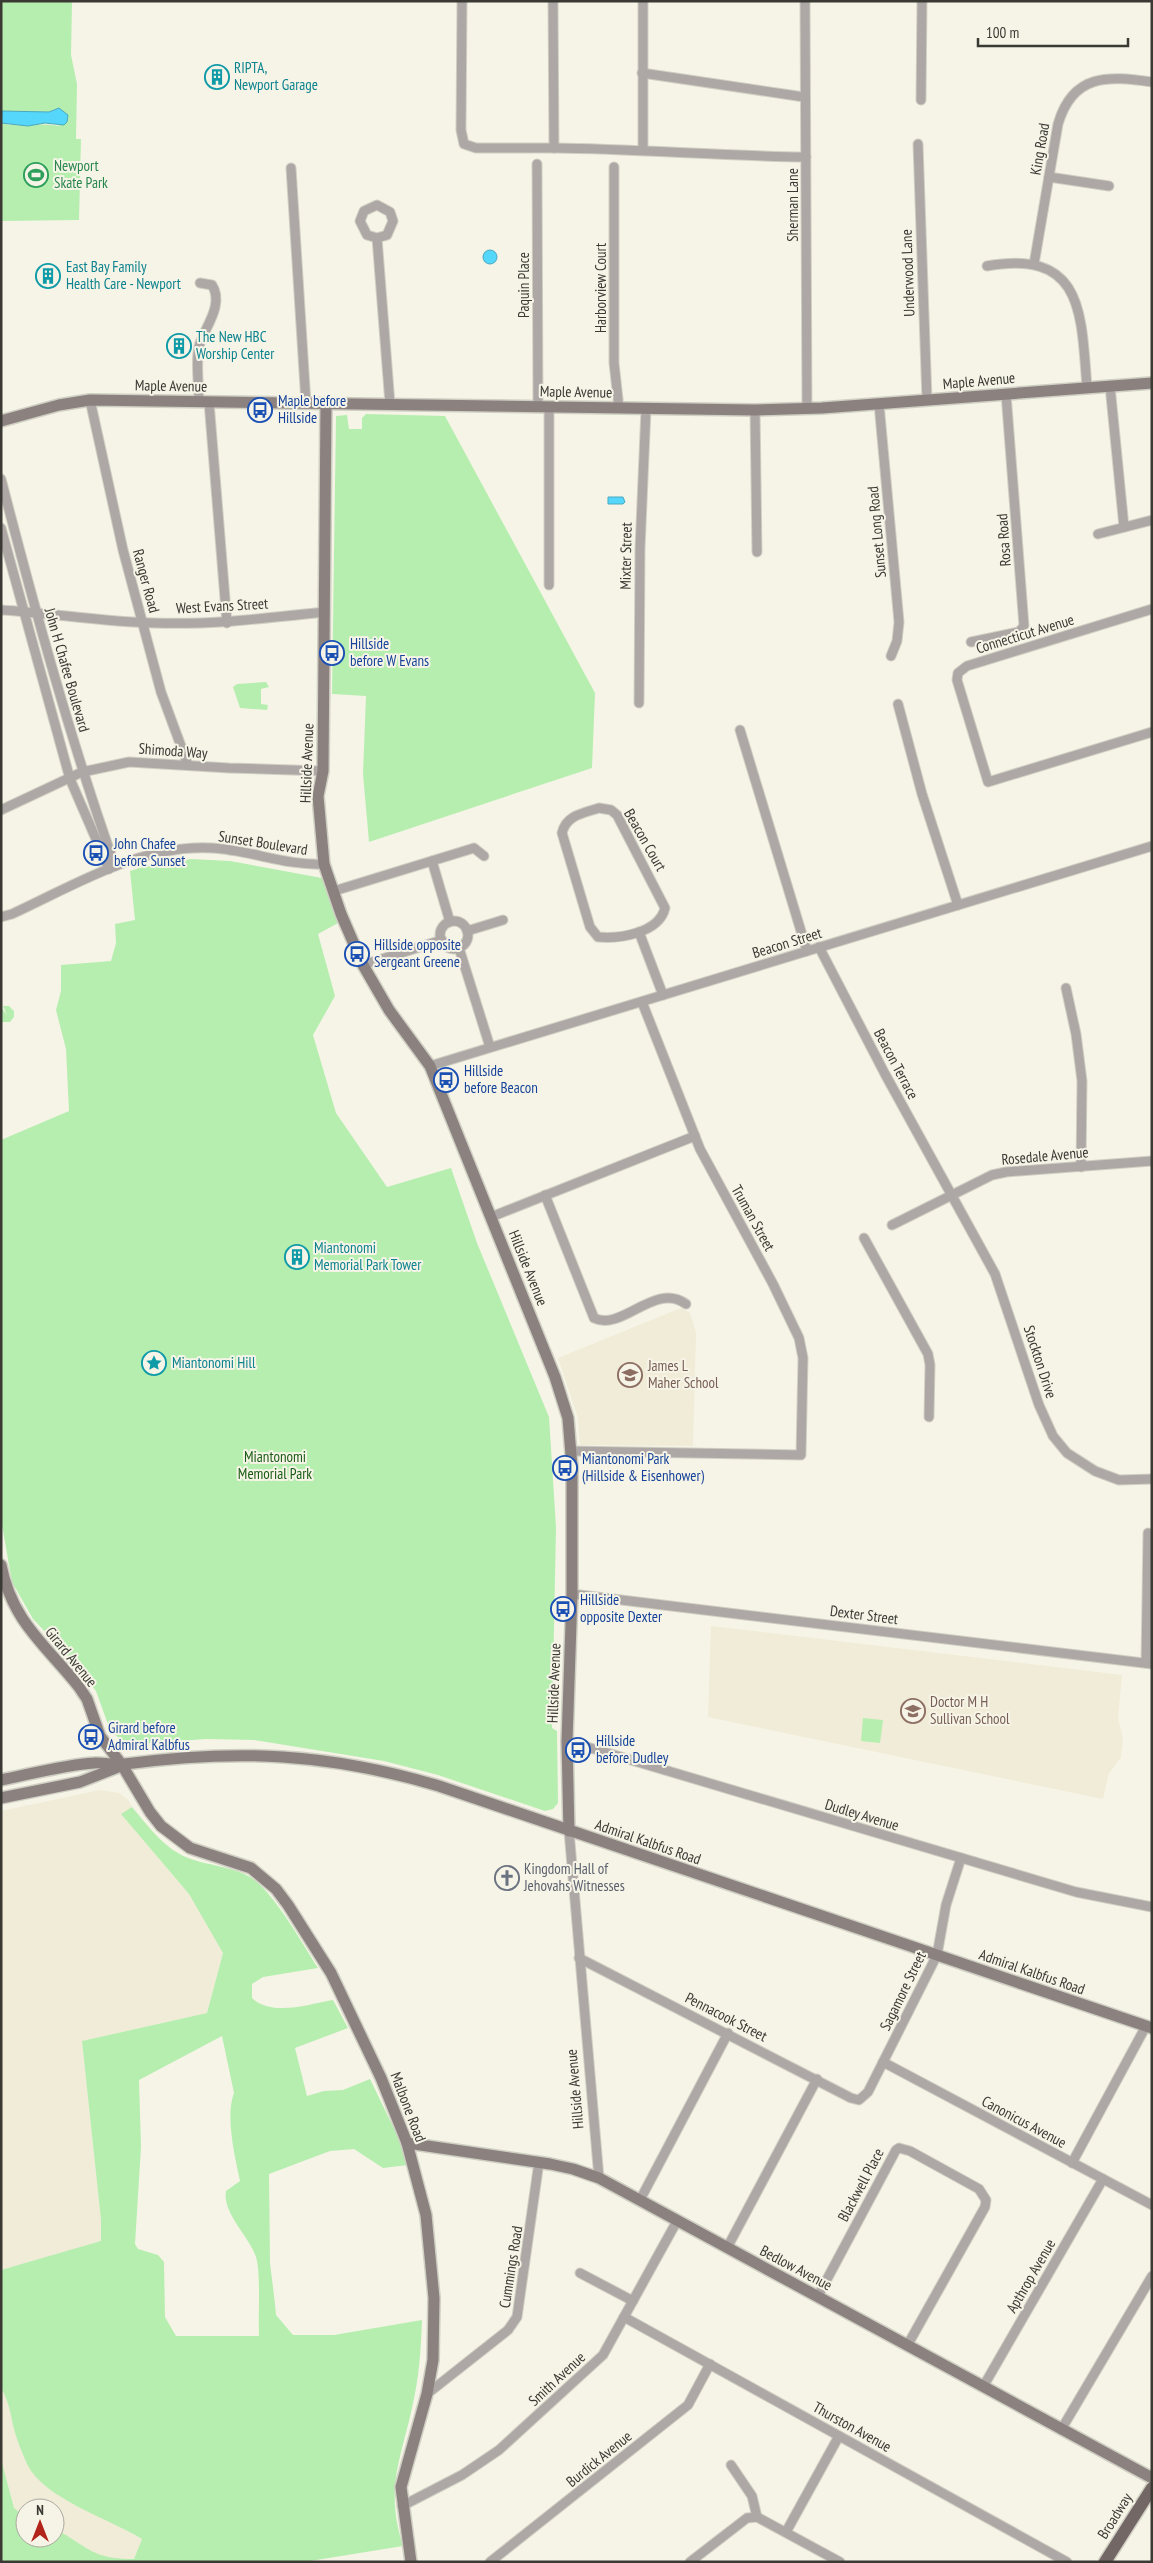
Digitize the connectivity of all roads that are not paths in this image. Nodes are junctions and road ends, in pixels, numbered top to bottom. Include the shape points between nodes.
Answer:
1 (462, 1) edge
2 (553, 1) edge
3 (643, 1) edge
4 (922, 1) edge
5 (802, 2) edge
6 (642, 72) junction
7 (1152, 82) edge
8 (804, 97) junction
9 (921, 100) dead end
10 (918, 144) dead end
11 (554, 148) junction
12 (643, 150) junction
13 (806, 157) junction
14 (537, 164) dead end
15 (614, 167) dead end
16 (292, 168) dead end
17 (1049, 177) junction
18 (1109, 186) dead end
19 (377, 238) dead end
20 (1034, 264) junction
21 (987, 266) dead end
22 (200, 283) dead end
23 (1152, 382) edge
24 (1110, 386) junction
25 (1087, 388) junction
26 (1006, 394) junction
27 (90, 400) junction
28 (927, 400) junction
29 (204, 402) junction
30 (306, 403) junction
31 (326, 403) junction
32 (390, 404) junction
33 (879, 404) junction
34 (544, 407) junction
35 (618, 408) junction
36 (646, 409) junction
37 (807, 409) junction
38 (755, 410) junction
39 (1, 421) edge
40 (1, 479) edge
41 (1152, 520) edge
42 (1124, 527) junction
43 (1, 528) edge
44 (1098, 534) dead end
45 (757, 552) dead end
46 (550, 585) dead end
47 (1152, 609) edge
48 (1, 610) edge
49 (25, 611) junction
50 (325, 612) junction
51 (36, 613) junction
52 (143, 623) junction
53 (227, 623) junction
54 (971, 642) dead end
55 (891, 656) dead end
56 (639, 703) dead end
57 (898, 704) dead end
58 (740, 730) dead end
59 (1152, 732) edge
60 (188, 765) junction
61 (323, 770) junction
62 (82, 772) junction
63 (70, 778) junction
64 (1, 810) edge
65 (1152, 846) edge
66 (484, 856) dead end
67 (432, 861) junction
68 (324, 864) junction
69 (112, 868) junction
70 (334, 891) junction
71 (958, 905) junction
72 (1, 917) edge
73 (503, 920) dead end
74 (450, 922) junction
75 (468, 931) junction
76 (639, 932) junction
77 (442, 940) junction
78 (819, 947) junction
79 (459, 948) junction
80 (806, 951) junction
81 (362, 965) junction
82 (1066, 988) dead end
83 (663, 995) junction
84 (642, 1002) junction
85 (490, 1047) junction
86 (430, 1066) junction
87 (695, 1136) junction
88 (1152, 1161) edge
89 (1081, 1167) junction
90 (952, 1193) junction
91 (546, 1195) junction
92 (491, 1217) junction
93 (892, 1225) dead end
94 (864, 1238) dead end
95 (686, 1304) dead end
96 (930, 1417) dead end
97 (571, 1450) junction
98 (1152, 1479) edge
99 (1148, 1533) dead end
100 (1, 1566) edge
101 (572, 1594) junction
102 (1149, 1664) edge
103 (567, 1741) junction
104 (122, 1765) junction
105 (1, 1780) edge
106 (1, 1798) edge
107 (569, 1831) junction
108 (961, 1858) junction
109 (1152, 1906) edge
110 (937, 1955) junction
111 (579, 1958) junction
112 (1149, 2027) edge
113 (728, 2033) junction
114 (883, 2062) junction
115 (817, 2079) junction
116 (859, 2100) joint
117 (407, 2143) junction
118 (540, 2162) junction
119 (1072, 2163) junction
120 (599, 2178) junction
121 (1103, 2178) junction
122 (640, 2200) junction
123 (1152, 2205) edge
124 (677, 2221) junction
125 (727, 2248) junction
126 (580, 2273) dead end
127 (1152, 2276) edge
128 (818, 2296) junction
129 (633, 2301) junction
130 (624, 2317) junction
131 (907, 2346) junction
132 (710, 2364) junction
133 (983, 2387) junction
134 (427, 2394) junction
135 (1061, 2430) junction
136 (839, 2436) junction
137 (731, 2465) dead end
138 (1152, 2478) edge
139 (1151, 2491) edge
140 (402, 2506) junction
141 (757, 2517) junction
142 (786, 2532) junction
143 (411, 2562) edge
144 (490, 2562) edge
145 (690, 2562) edge
146 (840, 2562) edge
147 (1067, 2562) edge
148 (1105, 2562) edge

1 - 11 street via 461,130 464,144 476,148
2 - 11 street
3 - 6 street
4 - 9 street
5 - 8 street, Sherman Lane
6 - 8 street
6 - 12 street
7 - 17 street, King Road via 1107,78 1079,89 1061,113
8 - 13 street, Sherman Lane
10 - 28 street, Underwood Lane
11 - 12 street
12 - 13 street
13 - 37 street, Sherman Lane
14 - 34 street, Paquin Place
15 - 35 street, Harborview Court via 614,363
16 - 30 street
17 - 18 street
17 - 20 street, King Road
19 - 32 street
20 - 21 street
20 - 25 street via 1048,270 1072,292 1082,325
22 - 29 street via 212,285 215,297 214,310 199,345
23 - 24 street, Maple Avenue
24 - 25 street, Maple Avenue
24 - 42 street
25 - 26 street, Maple Avenue
26 - 28 street, Maple Avenue
26 - 54 street, Rosa Road via 1024,626 1019,632
27 - 29 street, Maple Avenue
27 - 39 street, Maple Avenue
27 - 52 street, Ranger Road via 123,550
28 - 33 street, Maple Avenue
29 - 30 street, Maple Avenue
29 - 53 street
30 - 31 street, Maple Avenue
31 - 32 street, Maple Avenue
31 - 50 street, Hillside Avenue
32 - 34 street, Maple Avenue
33 - 37 street, Maple Avenue
33 - 55 street, Sunset Long Road via 899,622
34 - 35 street, Maple Avenue
34 - 46 street, Paquin Place
35 - 36 street, Maple Avenue
36 - 38 street, Maple Avenue
36 - 56 street, Mixter Street via 640,549
37 - 38 street, Maple Avenue
38 - 45 street
40 - 51 street, John H Chafee Boulevard
41 - 42 street
42 - 44 street
43 - 49 street, John H Chafee Boulevard
47 - 59 street, Connecticut Avenue via 961,669 956,680 988,782
48 - 49 street, West Evans Street
49 - 51 street, West Evans Street
49 - 63 street, John H Chafee Boulevard
50 - 53 street, West Evans Street
50 - 61 street, Hillside Avenue
51 - 52 street, West Evans Street
51 - 62 street, John H Chafee Boulevard
52 - 53 street, West Evans Street
52 - 60 street, Ranger Road via 161,692
57 - 71 street via 922,794
58 - 80 street
60 - 61 street, Shimoda Way
60 - 62 street, Shimoda Way via 129,762
61 - 68 street, Hillside Avenue via 318,796
62 - 63 street, Shimoda Way
62 - 69 street, John H Chafee Boulevard
63 - 64 street, Shimoda Way
63 - 69 street, John H Chafee Boulevard
65 - 71 street, Beacon Street
66 - 67 street via 474,848
67 - 70 street
67 - 74 street
68 - 69 street, Sunset Boulevard via 283,861 233,850 190,848 137,858
68 - 70 street, Hillside Avenue
69 - 72 street, Sunset Boulevard
70 - 81 street, Hillside Avenue
71 - 78 street, Beacon Street
73 - 75 street
74 - 75 street via 460,923
74 - 77 street via 442,930
75 - 79 street via 467,942
76 - 76 street, Beacon Court via 609,938 598,937 592,932 562,832 572,816 599,808 617,815 665,908 658,921
76 - 83 street
77 - 79 street via 448,948
77 - 81 street
78 - 80 street, Beacon Street
78 - 90 street, Beacon Terrace
79 - 85 street
80 - 83 street, Beacon Street
81 - 86 street, Hillside Avenue via 389,1010
82 - 89 street via 1082,1081
83 - 84 street, Beacon Street
84 - 85 street, Beacon Street
84 - 87 street, Truman Street
85 - 86 street, Beacon Street
86 - 92 street, Hillside Avenue
87 - 91 street
87 - 97 street, Truman Street via 799,1338 803,1358 801,1455
88 - 89 street, Rosedale Avenue
89 - 90 street, Rosedale Avenue via 1006,1172 982,1178
90 - 93 street, Rosedale Avenue
90 - 98 street, Stockton Drive via 1000,1287 1039,1405 1053,1436 1067,1453 1095,1471 1119,1480
91 - 92 street
91 - 95 street via 594,1318 610,1319 664,1297 675,1297
92 - 97 street, Hillside Avenue via 555,1377 568,1418
94 - 96 street via 928,1354
97 - 101 street, Hillside Avenue
99 - 102 street
100 - 104 street, Girard Avenue via 6,1588 18,1614 79,1687 87,1699 100,1736
101 - 102 street, Dexter Street
101 - 103 street, Hillside Avenue
103 - 107 street, Hillside Avenue
103 - 108 street, Dudley Avenue
104 - 105 street, Admiral Kalbfus Road via 94,1763
104 - 106 street, Admiral Kalbfus Road via 80,1782
104 - 107 street, Admiral Kalbfus Road via 209,1755 330,1761 412,1778
104 - 117 street, Malbone Road via 150,1812 168,1832 197,1851 251,1868 276,1889 331,1973 381,2078
107 - 110 street, Admiral Kalbfus Road
107 - 111 street, Hillside Avenue
108 - 109 street, Dudley Avenue via 1076,1892
108 - 110 street, Sagamore Street via 946,1905
110 - 112 street, Admiral Kalbfus Road
110 - 114 street, Sagamore Street
111 - 113 street, Pennacook Street
111 - 120 street, Hillside Avenue
112 - 119 street
113 - 115 street, Pennacook Street
113 - 122 street
114 - 116 street, Sagamore Street via 868,2092
114 - 119 street, Canonicus Avenue
115 - 116 street, Pennacook Street
115 - 125 street
117 - 118 street, Bedlow Avenue
117 - 134 street, Malbone Road via 423,2200 432,2270 433,2360
118 - 120 street, Bedlow Avenue via 573,2168
118 - 134 street, Cummings Road via 517,2317 508,2330
119 - 121 street, Canonicus Avenue
120 - 122 street, Bedlow Avenue
121 - 123 street, Canonicus Avenue
121 - 133 street, Apthrop Avenue
122 - 124 street, Bedlow Avenue
124 - 125 street, Bedlow Avenue
124 - 129 street, Smith Avenue
125 - 128 street, Bedlow Avenue
126 - 129 street
127 - 135 street
128 - 131 street, Bedlow Avenue
128 - 131 street, Blackwell Place via 896,2150 910,2150 984,2193 985,2207
129 - 130 street, Smith Avenue
130 - 132 street, Thurston Avenue
130 - 140 street, Smith Avenue via 603,2355 499,2450 462,2475
131 - 133 street, Bedlow Avenue
132 - 136 street, Thurston Avenue
132 - 144 street, Burdick Avenue via 688,2406
133 - 135 street, Bedlow Avenue
134 - 140 street, Malbone Road via 405,2468
135 - 138 street, Bedlow Avenue
136 - 142 street
136 - 147 street, Thurston Avenue
137 - 141 street via 752,2496
139 - 148 main road, Broadway
140 - 143 street, Malbone Road
141 - 142 street
141 - 145 street via 744,2520
142 - 146 street

